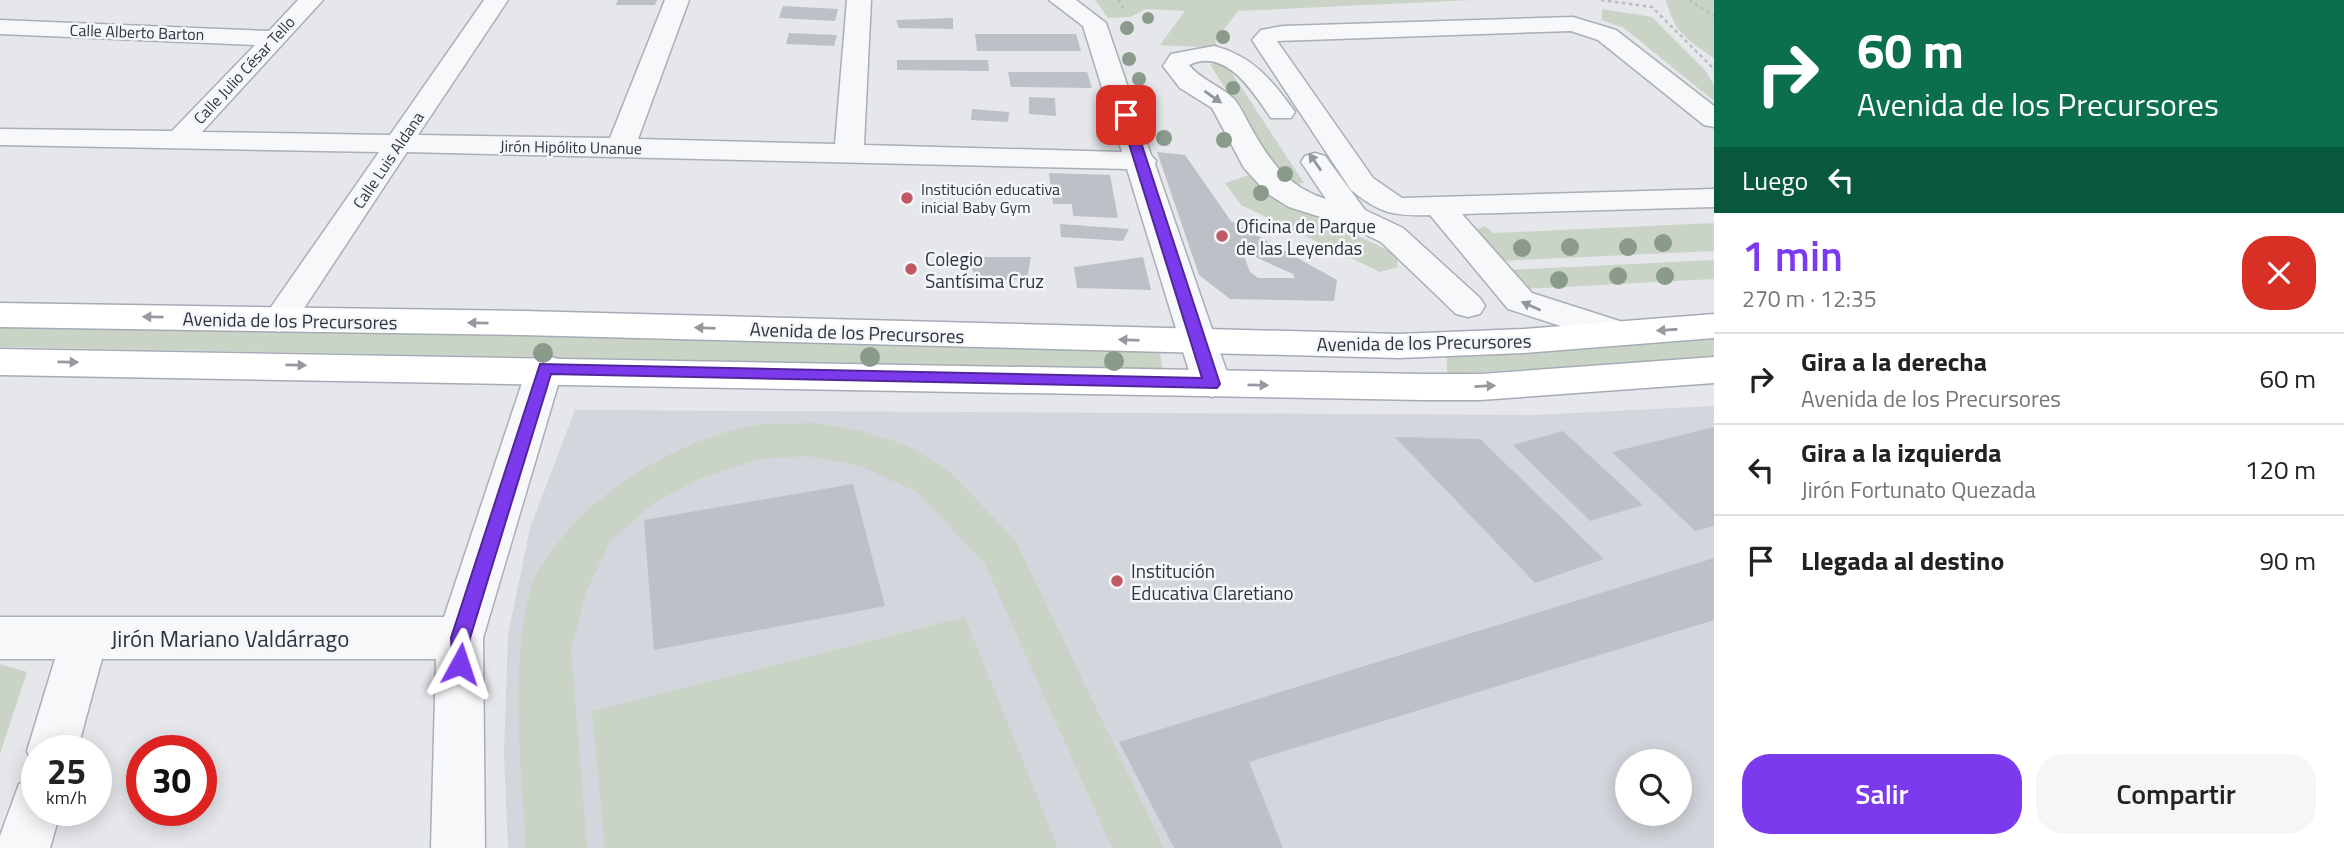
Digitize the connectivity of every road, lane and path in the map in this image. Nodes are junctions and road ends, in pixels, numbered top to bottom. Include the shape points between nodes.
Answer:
1 (311, 0) edge
2 (496, 0) edge
3 (677, 0) edge
4 (859, 0) edge
5 (1061, 0) edge
6 (1601, 0) edge
7 (1644, 0) edge
8 (1689, 0) edge
9 (1652, 7) junction
10 (1714, 16) edge
11 (0, 27) edge
12 (273, 38) junction
13 (1714, 69) edge
14 (1714, 119) edge
15 (0, 137) edge
16 (178, 141) junction
17 (399, 145) junction
18 (621, 147) junction
19 (849, 152) junction
20 (1142, 161) junction
21 (1714, 198) edge
22 (1427, 208) junction
23 (1354, 218) junction
24 (1468, 306) junction
25 (0, 314) edge
26 (279, 320) junction
27 (1714, 326) edge
28 (1620, 333) junction
29 (1197, 342) junction
30 (1415, 345) junction
31 (0, 362) edge
32 (545, 368) junction
33 (1714, 370) edge
34 (1212, 384) junction
35 (1423, 387) junction
36 (0, 638) edge
37 (85, 638) junction
38 (460, 638) junction
39 (57, 735) edge
40 (30, 826) edge
41 (23, 848) edge
42 (458, 848) edge

1 - 12 street, Calle Julio César Tello
2 - 17 street, Calle Luis Aldana
3 - 18 street
4 - 19 street
5 - 20 street via 1094,23
6 - 9 path
7 - 9 path
8 - 10 path
9 - 13 path
11 - 12 street, Calle Alberto Barton
12 - 16 street, Calle Julio César Tello
14 - 22 street via 1607,35 1573,24 1283,33 1264,40 1362,184 1385,202
15 - 16 street, Jirón Hipólito Unanue
16 - 17 street, Jirón Hipólito Unanue
17 - 18 street, Jirón Hipólito Unanue
17 - 26 street, Calle Luis Aldana
18 - 19 street, Jirón Hipólito Unanue
19 - 20 street, Jirón Hipólito Unanue
20 - 29 street
21 - 22 street
22 - 24 street via 1472,289
28 -> 22 street via 1521,301
23 -> 23 street via 1246,66 1218,55 1180,59 1176,66 1189,82 1223,103 1259,168 1279,188 1300,201
23 - 24 street via 1392,235
24 - 30 street via 1461,317
26 -> 25 main road, Avenida de los Precursores
29 -> 26 main road, Avenida de los Precursores
27 -> 28 main road, Avenida de los Precursores
28 - 30 main road, Avenida de los Precursores
29 - 30 main road, Avenida de los Precursores
29 - 34 street
30 - 35 main road
31 -> 32 main road
32 - 34 main road
32 - 38 street
35 -> 33 main road
34 -> 35 main road
36 - 37 street, Jirón Mariano Valdárrago
37 - 38 street, Jirón Mariano Valdárrago
37 - 39 street
38 - 42 street
40 - 41 street

